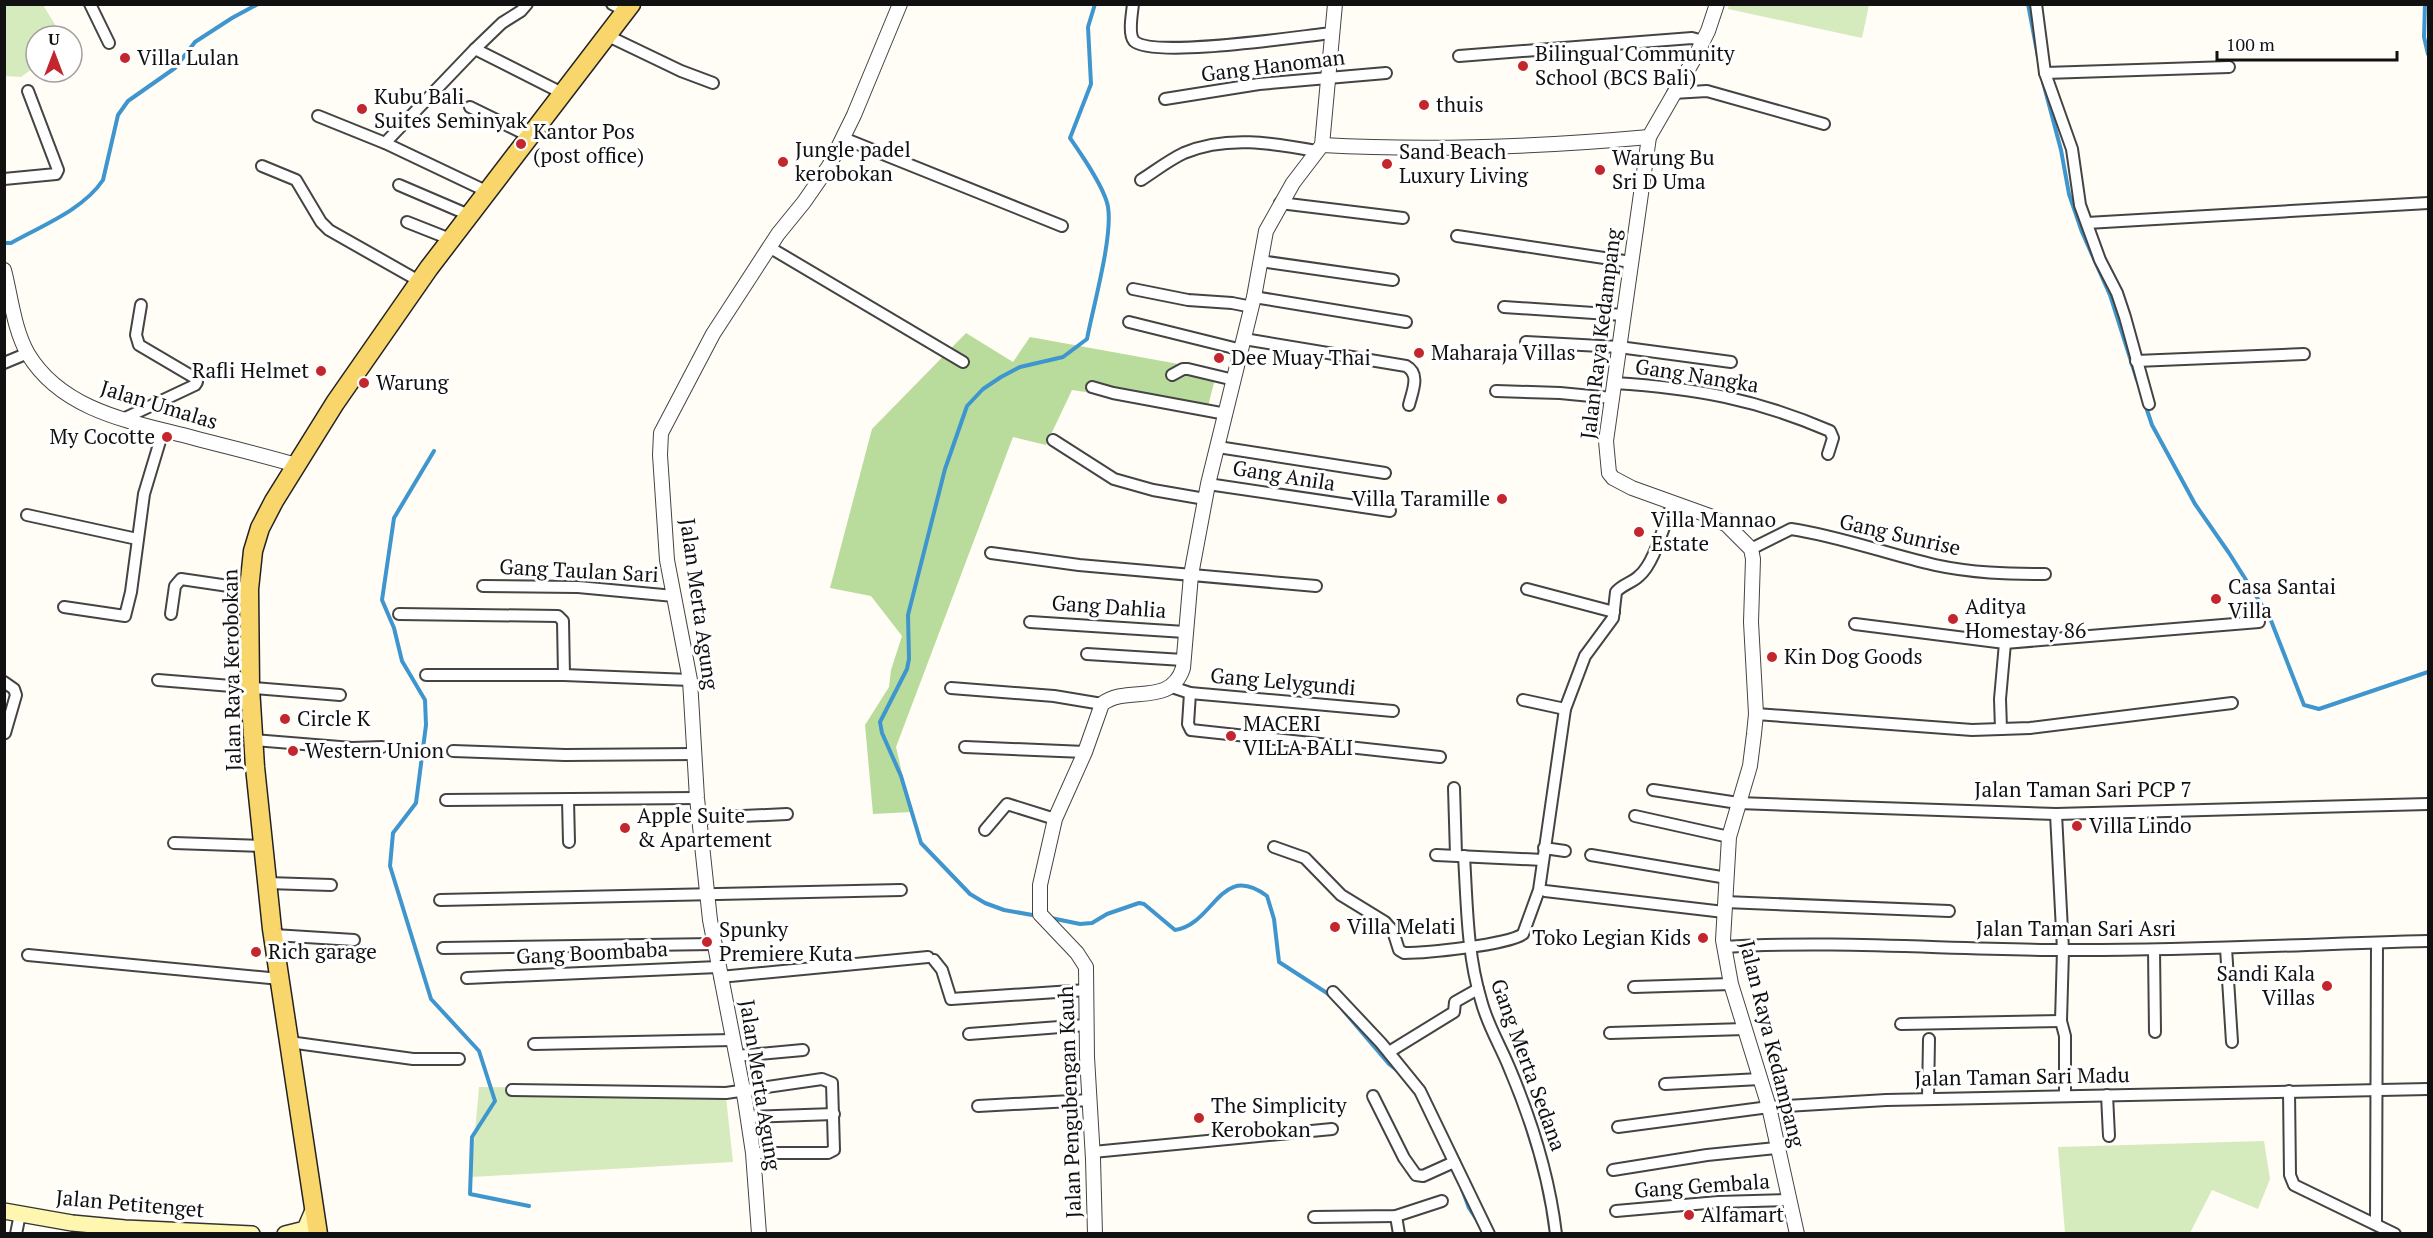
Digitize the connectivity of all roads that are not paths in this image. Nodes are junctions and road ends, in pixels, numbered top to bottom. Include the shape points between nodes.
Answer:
1 (90, 4) edge
2 (526, 4) edge
3 (900, 4) edge
4 (1133, 4) edge
5 (1335, 4) edge
6 (1718, 4) edge
7 (2036, 4) edge
8 (623, 7) edge
9 (1332, 33) junction
10 (606, 35) junction
11 (1703, 41) junction
12 (109, 43) dead end
13 (475, 49) junction
14 (1459, 56) dead end
15 (2229, 67) dead end
16 (1386, 73) dead end
17 (2045, 73) junction
18 (1327, 77) junction
19 (713, 83) dead end
20 (28, 91) dead end
21 (562, 93) junction
22 (1673, 93) junction
23 (1165, 99) dead end
24 (470, 107) dead end
25 (318, 116) dead end
26 (1824, 124) dead end
27 (529, 136) junction
28 (1649, 137) junction
29 (843, 138) junction
30 (385, 143) junction
31 (1319, 148) junction
32 (262, 166) dead end
33 (4, 178) edge
34 (1141, 180) dead end
35 (399, 185) dead end
36 (486, 191) junction
37 (1280, 203) junction
38 (2428, 203) edge
39 (469, 215) junction
40 (1403, 218) dead end
41 (406, 222) dead end
42 (2086, 223) junction
43 (1062, 226) dead end
44 (1456, 236) dead end
45 (450, 239) junction
46 (769, 247) junction
47 (1260, 261) junction
48 (1631, 262) junction
49 (4, 270) edge
50 (1394, 280) dead end
51 (419, 281) junction
52 (1133, 289) dead end
53 (1253, 302) junction
54 (141, 305) dead end
55 (1504, 307) dead end
56 (1623, 315) junction
57 (1129, 322) dead end
58 (1406, 322) dead end
59 (1526, 342) dead end
60 (1243, 345) junction
61 (1619, 347) junction
62 (28, 353) junction
63 (2304, 354) dead end
64 (2136, 361) junction
65 (963, 362) dead end
66 (1731, 362) dead end
67 (4, 363) edge
68 (1172, 375) dead end
69 (1234, 380) junction
70 (1614, 383) junction
71 (1092, 387) dead end
72 (1496, 391) dead end
73 (1612, 398) junction
74 (2149, 404) dead end
75 (1409, 405) dead end
76 (1226, 414) junction
77 (123, 419) junction
78 (164, 431) junction
79 (1053, 440) dead end
80 (1218, 447) junction
81 (1828, 454) dead end
82 (296, 465) junction
83 (1385, 473) dead end
84 (1208, 484) junction
85 (1205, 499) junction
86 (1673, 503) junction
87 (1390, 511) dead end
88 (27, 515) dead end
89 (137, 539) junction
90 (1751, 549) junction
91 (991, 553) dead end
92 (2045, 574) dead end
93 (1191, 575) junction
94 (483, 585) dead end
95 (1316, 585) dead end
96 (1527, 589) dead end
97 (249, 590) junction
98 (674, 596) junction
99 (64, 607) dead end
100 (1614, 612) junction
101 (171, 614) dead end
102 (399, 614) dead end
103 (1030, 622) dead end
104 (2259, 622) dead end
105 (1855, 624) dead end
106 (1185, 632) junction
107 (2005, 643) junction
108 (1087, 654) dead end
109 (1183, 660) junction
110 (426, 675) dead end
111 (564, 675) junction
112 (158, 680) dead end
113 (690, 680) junction
114 (4, 682) edge
115 (250, 687) junction
116 (1172, 687) junction
117 (951, 688) dead end
118 (1190, 693) junction
119 (340, 695) dead end
120 (1523, 700) dead end
121 (2232, 703) dead end
122 (1102, 704) junction
123 (1564, 709) junction
124 (1393, 711) dead end
125 (1756, 714) junction
126 (2001, 729) junction
127 (5, 733) edge
128 (253, 740) junction
129 (382, 747) dead end
130 (965, 747) dead end
131 (453, 751) dead end
132 (1085, 752) junction
133 (695, 754) junction
134 (1440, 757) dead end
135 (1454, 788) dead end
136 (1653, 790) dead end
137 (697, 798) junction
138 (446, 800) dead end
139 (568, 800) junction
140 (1738, 803) junction
141 (2428, 804) edge
142 (788, 814) dead end
143 (2056, 814) junction
144 (1635, 816) dead end
145 (699, 818) junction
146 (1055, 819) junction
147 (986, 830) dead end
148 (1729, 837) junction
149 (568, 842) dead end
150 (174, 843) dead end
151 (264, 846) junction
152 (1274, 847) dead end
153 (1565, 851) dead end
154 (1544, 854) junction
155 (1436, 855) dead end
156 (1591, 855) dead end
157 (1460, 856) junction
158 (1727, 878) junction
159 (267, 883) junction
160 (331, 885) dead end
161 (901, 890) dead end
162 (1545, 891) dead end
163 (707, 894) junction
164 (440, 900) dead end
165 (1725, 907) junction
166 (1949, 912) dead end
167 (274, 934) junction
168 (354, 940) dead end
169 (2428, 941) edge
170 (2377, 942) junction
171 (714, 944) junction
172 (1471, 946) junction
173 (1724, 947) junction
174 (443, 948) dead end
175 (2226, 948) junction
176 (2063, 950) junction
177 (2154, 950) junction
178 (28, 955) dead end
179 (719, 972) junction
180 (467, 978) dead end
181 (280, 979) junction
182 (1731, 984) junction
183 (1634, 987) dead end
184 (1478, 989) junction
185 (1087, 990) junction
186 (1333, 992) dead end
187 (2061, 1021) junction
188 (1901, 1024) dead end
189 (1086, 1025) junction
190 (1745, 1029) junction
191 (2155, 1032) dead end
192 (1610, 1033) dead end
193 (969, 1034) dead end
194 (1929, 1038) dead end
195 (733, 1040) junction
196 (289, 1042) junction
197 (2232, 1042) dead end
198 (534, 1044) dead end
199 (804, 1050) dead end
200 (1389, 1052) junction
201 (736, 1056) junction
202 (459, 1059) dead end
203 (1760, 1079) junction
204 (1665, 1084) dead end
205 (2428, 1089) edge
206 (512, 1090) dead end
207 (743, 1090) junction
208 (2289, 1091) junction
209 (2377, 1091) junction
210 (2108, 1095) junction
211 (1373, 1096) dead end
212 (2065, 1096) junction
213 (1929, 1099) junction
214 (1090, 1100) junction
215 (978, 1106) dead end
216 (1769, 1107) junction
217 (834, 1114) junction
218 (747, 1117) junction
219 (1618, 1127) dead end
220 (1332, 1129) dead end
221 (2109, 1136) dead end
222 (1776, 1148) junction
223 (1093, 1152) junction
224 (753, 1153) junction
225 (1454, 1162) junction
226 (1613, 1170) dead end
227 (1790, 1200) junction
228 (1442, 1201) dead end
229 (314, 1208) junction
230 (1616, 1211) dead end
231 (12, 1212) edge
232 (1396, 1216) junction
233 (1314, 1217) dead end
234 (2376, 1224) junction
235 (16, 1233) edge
236 (252, 1233) edge
237 (285, 1233) edge
238 (318, 1233) edge
239 (759, 1233) edge
240 (1095, 1233) edge
241 (1399, 1233) edge
242 (1489, 1233) edge
243 (1556, 1233) edge
244 (1797, 1233) edge
245 (2395, 1233) edge

1 - 12 street
2 - 13 street
3 - 29 street, Jalan Merta Agung
4 - 9 street via 1131,35 1144,45 1206,47
5 - 9 street
6 - 11 street, Jalan Raya Kedampang
7 - 17 street
8 - 10 main road, Jalan Raya Kerobokan
9 - 18 street
10 - 19 street
10 - 21 main road, Jalan Raya Kerobokan
11 - 14 street via 1692,38
11 - 22 street, Jalan Raya Kedampang
13 - 21 street
13 - 30 street
15 - 17 street
16 - 18 street, Gang Hanoman
17 - 42 street via 2072,149
18 - 23 street, Gang Hanoman
18 - 31 street
20 - 33 street via 58,170 56,174
21 - 27 main road, Jalan Raya Kerobokan
22 - 26 street via 1707,91
22 - 28 street, Jalan Raya Kedampang
24 - 27 street
25 - 30 street
27 - 36 main road, Jalan Raya Kerobokan
28 - 31 street via 1472,149
28 - 48 street, Jalan Raya Kedampang
29 - 43 street
29 - 46 street, Jalan Merta Agung via 817,185
30 - 36 street
31 - 34 street via 1223,143 1183,154
31 - 37 street
32 - 51 street via 296,180 329,230
35 - 39 street
36 - 39 main road, Jalan Raya Kerobokan
37 - 40 street
37 - 47 street via 1266,231
38 - 42 street
39 - 45 main road, Jalan Raya Kerobokan
41 - 45 street
42 - 64 street via 2117,293
44 - 48 street
45 - 51 main road, Jalan Raya Kerobokan
46 - 65 street
46 - 98 street, Jalan Merta Agung via 713,334 661,433 667,560
47 - 50 street
47 - 53 street
48 - 56 street, Jalan Raya Kedampang
49 - 62 street, Jalan Umalas via 19,333
51 - 82 main road, Jalan Raya Kerobokan
52 - 53 street via 1188,300
53 - 58 street
53 - 60 street
54 - 77 street via 136,335 139,345 197,382
55 - 56 street
56 - 61 street, Jalan Raya Kedampang
57 - 60 street
59 - 61 street
60 - 69 street
60 - 75 street via 1406,366 1415,381
61 - 66 street
61 - 70 street, Jalan Raya Kedampang
62 - 67 street
62 - 77 street, Jalan Umalas via 54,386 84,405
63 - 64 street
64 - 74 street
68 - 69 street via 1188,369
69 - 76 street
70 - 73 street, Jalan Raya Kedampang
70 - 81 street, Gang Nangka via 1718,394 1764,405 1832,432
71 - 76 street
72 - 73 street
73 - 86 street, Jalan Raya Kedampang via 1606,441 1610,473 1620,483
76 - 80 street
77 - 78 street, Jalan Umalas
78 - 82 street, Jalan Umalas
78 - 89 street via 144,494
79 - 85 street via 1114,479
80 - 83 street
80 - 84 street
82 - 97 main road, Jalan Raya Kerobokan via 260,528 251,560
84 - 85 street
84 - 87 street, Gang Anila
85 - 93 street
86 - 90 street, Jalan Raya Kedampang via 1727,525
86 - 100 street via 1647,567 1616,592
88 - 89 street
89 - 99 street via 125,616
90 - 92 street, Gang Sunrise via 1791,529 1962,570
90 - 125 street, Jalan Raya Kedampang
91 - 93 street
93 - 95 street
93 - 106 street
94 - 98 street, Gang Taulan Sari via 578,587
96 - 100 street
97 - 101 street via 181,579 175,585
97 - 115 main road, Jalan Raya Kerobokan
98 - 113 street, Jalan Merta Agung
100 - 123 street via 1585,656
102 - 111 street via 558,616 563,621
103 - 106 street, Gang Dahlia
104 - 107 street
105 - 107 street
106 - 109 street
107 - 126 street
108 - 109 street
109 - 116 street via 1181,676
110 - 111 street
111 - 113 street
112 - 115 street
113 - 133 street, Jalan Merta Agung
114 - 127 street via 15,689 16,695
115 - 119 street
115 - 128 main road, Jalan Raya Kerobokan
116 - 118 street, Gang Lelygundi
116 - 122 street
117 - 122 street
118 - 124 street, Gang Lelygundi
118 - 134 street via 1191,730
120 - 123 street
121 - 126 street
122 - 132 street, Jalan Pengubengan Kauh
123 - 154 street
125 - 126 street
125 - 140 street, Jalan Raya Kedampang via 1750,766
128 - 129 street
128 - 151 main road, Jalan Raya Kerobokan
130 - 132 street
131 - 133 street
132 - 146 street, Jalan Pengubengan Kauh
133 - 137 street, Jalan Merta Agung
135 - 157 street, Gang Merta Sedana
136 - 140 street, Jalan Taman Sari PCP 7
137 - 139 street
137 - 145 street, Jalan Merta Agung
138 - 139 street
139 - 149 street
140 - 143 street, Jalan Taman Sari PCP 7
140 - 148 street, Jalan Raya Kedampang
141 - 143 street, Jalan Taman Sari PCP 7
142 - 145 street
143 - 176 street
144 - 148 street
145 - 163 street, Jalan Merta Agung
146 - 147 street via 1010,804 1004,806
146 - 185 street, Jalan Pengubengan Kauh via 1040,885 1042,917 1084,964
148 - 158 street, Jalan Raya Kedampang
150 - 151 street
151 - 159 main road, Jalan Raya Kerobokan
152 - 172 street via 1305,858 1341,895 1385,922 1402,953
153 - 154 street
154 - 157 street
154 - 172 street via 1539,890 1523,934
155 - 157 street
156 - 158 street
157 - 172 street, Gang Merta Sedana
158 - 165 street, Jalan Raya Kedampang
159 - 160 street
159 - 167 main road, Jalan Raya Kerobokan
161 - 163 street
162 - 165 street
163 - 164 street
163 - 171 street, Jalan Merta Agung
165 - 166 street
165 - 173 street, Jalan Raya Kedampang
167 - 168 street
167 - 181 main road, Jalan Raya Kerobokan
169 - 170 street, Jalan Taman Sari Asri
170 - 175 street, Jalan Taman Sari Asri
170 - 209 street
171 - 174 street
171 - 179 street, Jalan Merta Agung
172 - 184 street, Gang Merta Sedana
173 - 176 street, Jalan Taman Sari Asri via 1780,944
173 - 182 street, Jalan Raya Kedampang
175 - 177 street, Jalan Taman Sari Asri
175 - 197 street
176 - 177 street, Jalan Taman Sari Asri
176 - 187 street
177 - 191 street
178 - 181 street
179 - 180 street, Gang Boombaba
179 - 185 street, Gang Boombaba via 931,958 946,979 951,999
179 - 195 street, Jalan Merta Agung
181 - 196 main road, Jalan Raya Kerobokan
182 - 183 street
182 - 190 street, Jalan Raya Kedampang
184 - 200 street via 1455,1002 1454,1012
184 - 243 street, Gang Merta Sedana via 1539,1144
185 - 189 street, Jalan Pengubengan Kauh
186 - 200 street
187 - 188 street
187 - 212 street via 2065,1036
189 - 193 street
189 - 214 street, Jalan Pengubengan Kauh
190 - 192 street
190 - 203 street, Jalan Raya Kedampang
194 - 213 street
195 - 198 street
195 - 201 street, Jalan Merta Agung
196 - 202 street via 406,1059
196 - 229 main road, Jalan Raya Kerobokan
199 - 201 street
200 - 225 street via 1420,1091
201 - 207 street, Jalan Merta Agung
203 - 204 street
203 - 216 street, Jalan Raya Kedampang
205 - 209 street, Jalan Taman Sari Madu
206 - 207 street
207 - 217 street via 828,1080 832,1085
207 - 218 street, Jalan Merta Agung
208 - 209 street, Jalan Taman Sari Madu
208 - 210 street, Jalan Taman Sari Madu
208 - 234 street via 2290,1175 2294,1185
209 - 234 street
210 - 212 street, Jalan Taman Sari Madu
210 - 221 street
211 - 225 street via 1416,1175 1423,1176
212 - 213 street, Jalan Taman Sari Madu
213 - 216 street, Jalan Taman Sari Madu
214 - 215 street
214 - 223 street, Jalan Pengubengan Kauh
216 - 219 street, Jalan Taman Sari Madu
216 - 222 street, Jalan Raya Kedampang
217 - 218 street
217 - 224 street via 832,1152
218 - 224 street, Jalan Merta Agung
220 - 223 street
222 - 226 street
222 - 227 street, Jalan Raya Kedampang
223 - 240 street, Jalan Pengubengan Kauh
224 - 239 street, Jalan Merta Agung
225 - 242 street
227 - 230 street, Gang Gembala
227 - 244 street, Jalan Raya Kedampang
228 - 232 street
229 - 237 main road via 305,1229
229 - 238 main road, Jalan Raya Kerobokan
231 - 235 street
231 - 236 main road, Jalan Petitenget via 114,1227
232 - 233 street
232 - 241 street
234 - 245 street

